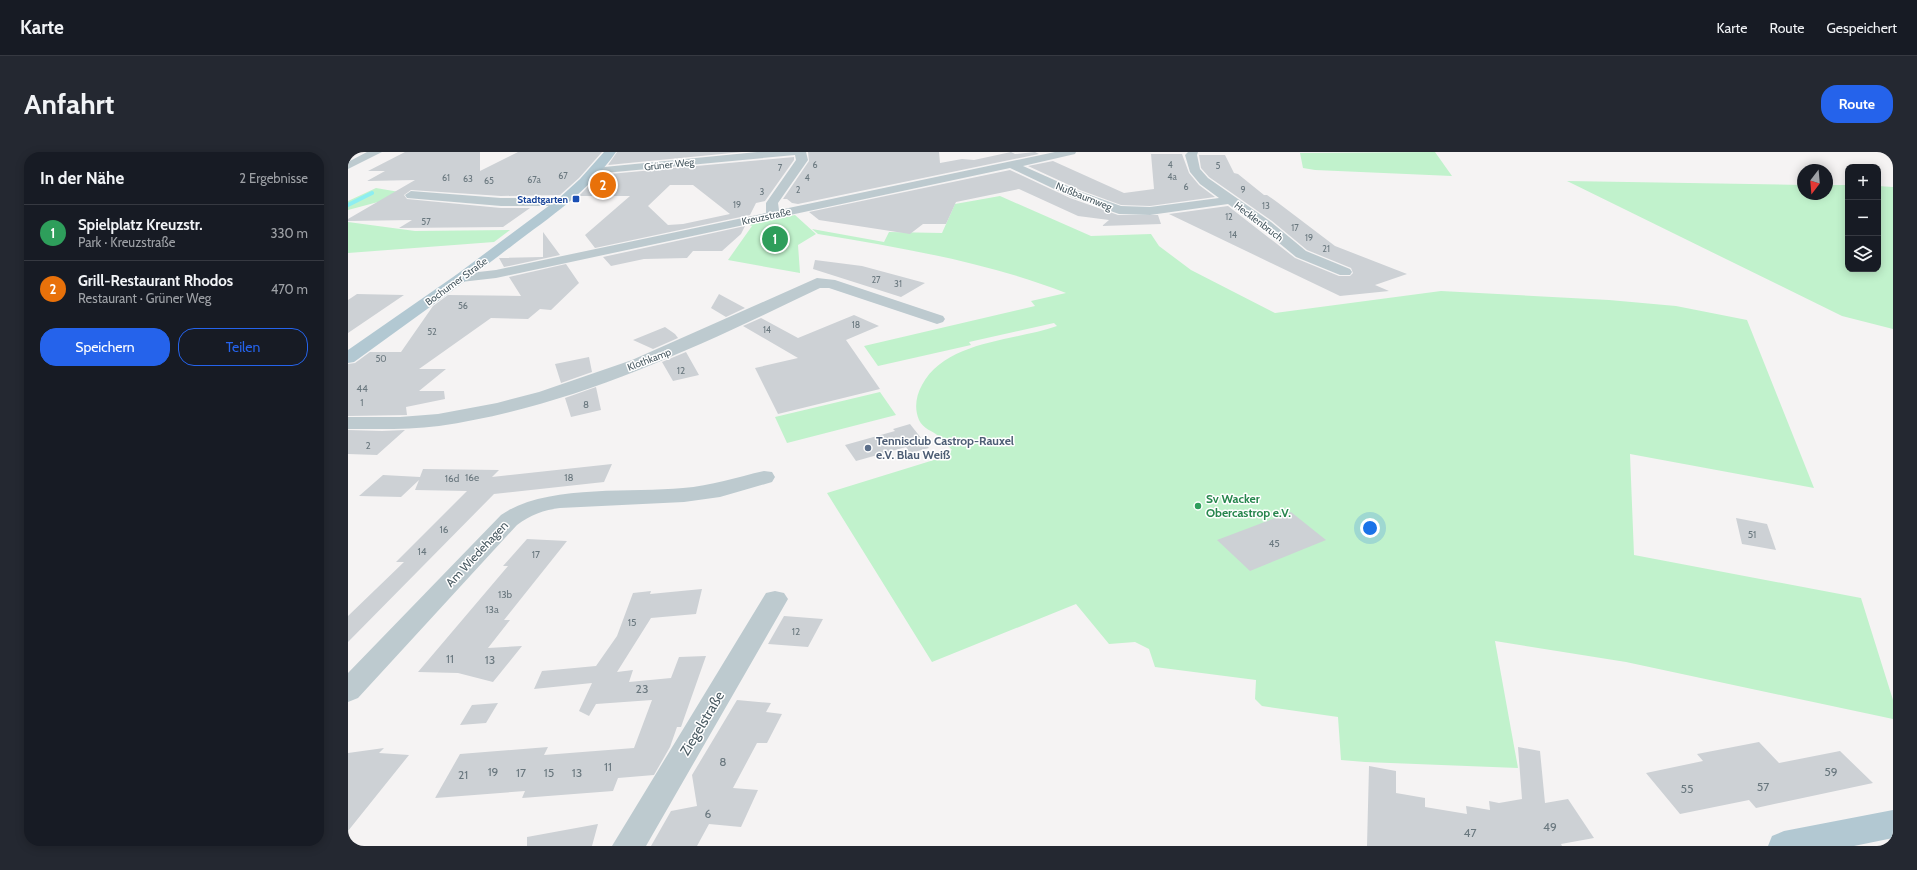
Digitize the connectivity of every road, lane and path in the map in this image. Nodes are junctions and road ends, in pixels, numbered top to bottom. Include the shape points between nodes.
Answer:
1 (376, 152) edge
2 (610, 152) edge
3 (792, 152) edge
4 (800, 152) edge
5 (1071, 152) edge
6 (1193, 152) edge
7 (1012, 165) junction
8 (348, 166) edge
9 (594, 171) junction
10 (411, 195) dead end
11 (1230, 200) junction
12 (562, 202) junction
13 (773, 215) junction
14 (1345, 272) dead end
15 (461, 278) junction
16 (937, 319) dead end
17 (348, 358) edge
18 (348, 423) edge
19 (764, 477) dead end
20 (776, 599) dead end
21 (348, 691) edge
22 (1893, 824) edge
23 (628, 846) edge
24 (1784, 846) edge

1 - 8 street
2 - 9 main road, Bochumer Straße
3 - 9 street, Grüner Weg
4 - 13 street via 802,160 772,203
5 - 7 street, Kreuzstraße
6 - 11 street, Hecklenbruch via 1194,170 1204,181
7 - 11 street, Nußbaumweg via 1075,194 1119,210 1150,211
7 - 13 street, Kreuzstraße
9 - 12 main road, Bochumer Straße
10 - 12 street via 501,202
11 - 14 street, Hecklenbruch via 1301,254
12 - 15 main road, Bochumer Straße
13 - 15 street, Kreuzstraße via 496,274
15 - 17 main road, Bochumer Straße
16 - 18 street, Klothkamp via 830,283 817,283 679,347 616,372 554,392 488,411 451,418 400,423
19 - 21 street, Am Wiedehagen via 720,490 684,495 560,501 542,504 516,514
20 - 23 street, Ziegelstraße
22 - 24 main road

